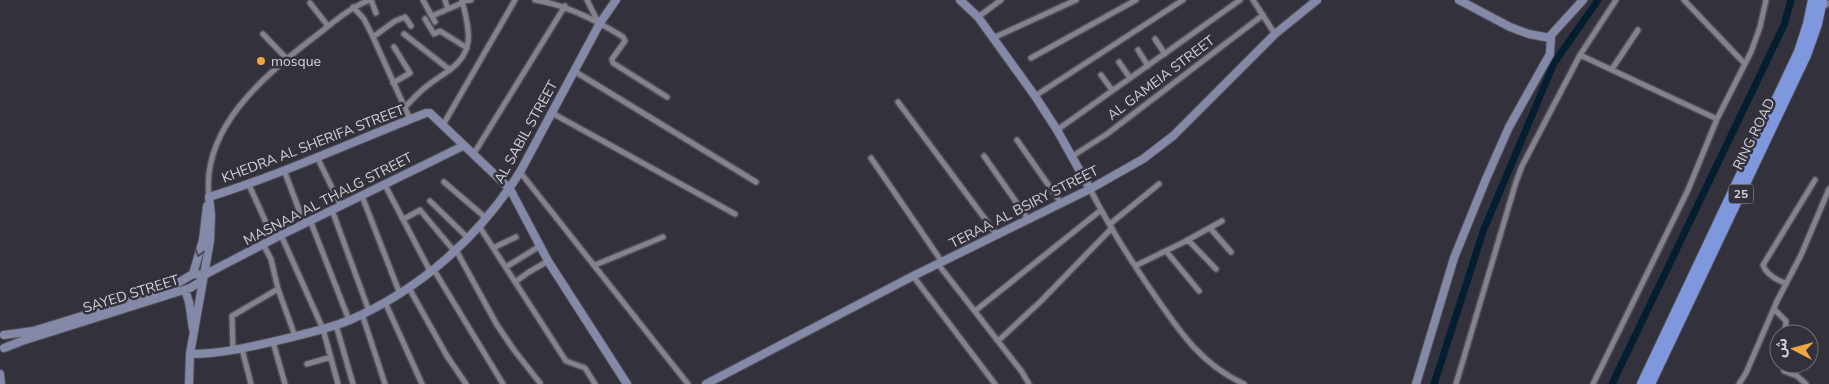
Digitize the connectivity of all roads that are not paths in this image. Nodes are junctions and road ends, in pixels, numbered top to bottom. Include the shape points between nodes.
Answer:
1 (371, 0) edge
2 (423, 0) edge
3 (445, 0) edge
4 (472, 0) edge
5 (515, 0) edge
6 (536, 0) edge
7 (587, 0) edge
8 (616, 0) edge
9 (960, 0) edge
10 (1001, 0) edge
11 (1076, 0) edge
12 (1136, 0) edge
13 (1183, 0) edge
14 (1240, 0) edge
15 (1253, 0) edge
16 (1317, 0) edge
17 (1459, 0) edge
18 (1583, 0) edge
19 (1616, 0) edge
20 (1684, 0) edge
21 (1766, 0) edge
22 (1813, 0) edge
23 (553, 1) edge
24 (462, 2) edge
25 (1174, 2) edge
26 (310, 3) dead end
27 (355, 4) edge
28 (1824, 4) edge
29 (565, 6) junction
30 (448, 9) junction
31 (376, 13) dead end
32 (1262, 15) junction
33 (432, 16) junction
34 (978, 17) junction
35 (425, 19) dead end
36 (441, 19) dead end
37 (435, 22) junction
38 (599, 23) junction
39 (328, 26) junction
40 (411, 26) dead end
41 (429, 26) junction
42 (1638, 30) dead end
43 (264, 34) dead end
44 (404, 34) dead end
45 (1275, 34) junction
46 (373, 37) junction
47 (993, 38) junction
48 (1550, 38) junction
49 (1155, 39) dead end
50 (394, 47) dead end
51 (467, 48) junction
52 (1138, 50) dead end
53 (1164, 54) junction
54 (1580, 55) junction
55 (286, 58) junction
56 (1031, 58) dead end
57 (1119, 62) dead end
58 (1745, 64) junction
59 (1148, 66) junction
60 (450, 70) junction
61 (1612, 70) junction
62 (574, 71) junction
63 (1101, 75) dead end
64 (1130, 78) junction
65 (393, 83) junction
66 (1112, 90) junction
67 (1036, 96) junction
68 (666, 97) dead end
69 (898, 102) dead end
70 (405, 107) junction
71 (552, 113) junction
72 (410, 119) junction
73 (1717, 119) junction
74 (443, 125) junction
75 (1057, 130) junction
76 (1017, 140) dead end
77 (463, 146) junction
78 (473, 155) junction
79 (984, 156) dead end
80 (317, 157) junction
81 (1071, 157) junction
82 (871, 158) dead end
83 (284, 170) junction
84 (520, 172) junction
85 (1815, 180) dead end
86 (444, 182) dead end
87 (756, 182) dead end
88 (1159, 184) dead end
89 (249, 185) junction
90 (385, 185) junction
91 (510, 189) junction
92 (1090, 189) junction
93 (1829, 189) edge
94 (362, 196) junction
95 (209, 197) junction
96 (430, 201) dead end
97 (1061, 203) junction
98 (341, 206) junction
99 (332, 210) junction
100 (1101, 210) junction
101 (735, 214) dead end
102 (486, 218) junction
103 (404, 219) junction
104 (1028, 219) junction
105 (1222, 221) dead end
106 (307, 222) junction
107 (479, 226) junction
108 (1111, 226) junction
109 (1210, 228) junction
110 (997, 235) junction
111 (277, 236) junction
112 (516, 237) dead end
113 (663, 237) dead end
114 (468, 238) junction
115 (1188, 240) junction
116 (263, 244) junction
117 (540, 246) junction
118 (493, 248) junction
119 (455, 251) junction
120 (1166, 251) junction
121 (1231, 252) dead end
122 (548, 261) junction
123 (940, 263) junction
124 (594, 266) junction
125 (1135, 266) junction
126 (506, 267) junction
127 (1216, 269) dead end
128 (433, 272) junction
129 (193, 274) junction
130 (204, 275) junction
131 (914, 276) junction
132 (515, 282) junction
133 (1786, 283) junction
134 (409, 288) junction
135 (278, 289) junction
136 (185, 290) junction
137 (1199, 292) dead end
138 (400, 294) junction
139 (385, 302) junction
140 (1774, 309) junction
141 (975, 311) junction
142 (365, 312) junction
143 (348, 320) junction
144 (1786, 324) edge
145 (336, 325) junction
146 (324, 329) junction
147 (2, 333) edge
148 (295, 336) junction
149 (193, 341) junction
150 (998, 341) junction
151 (273, 342) junction
152 (242, 349) junction
153 (2, 350) edge
154 (233, 351) junction
155 (190, 354) junction
156 (331, 357) junction
157 (306, 364) dead end
158 (0, 374) edge
159 (1792, 374) edge
160 (540, 383) edge
161 (1, 384) edge
162 (189, 384) edge
163 (251, 384) edge
164 (284, 384) edge
165 (338, 384) edge
166 (354, 384) edge
167 (385, 384) edge
168 (422, 384) edge
169 (466, 384) edge
170 (503, 384) edge
171 (595, 384) edge
172 (627, 384) edge
173 (688, 384) edge
174 (706, 384) edge
175 (995, 384) edge
176 (1030, 384) edge
177 (1244, 384) edge
178 (1416, 384) edge
179 (1456, 384) edge
180 (1593, 384) edge
181 (1642, 384) edge
182 (1650, 384) edge
183 (1739, 384) edge
184 (1806, 384) edge

1 - 27 street
1 - 31 street
2 - 33 street
3 - 30 street
4 - 24 street
5 - 74 street
6 - 23 street
7 - 38 street
8 - 38 street, AL SABIL STREET
9 - 34 street
10 - 34 street
11 - 47 street
12 - 56 street
13 - 25 street
14 - 53 street
15 - 32 street
16 - 45 street, TERAA AL BSIRY STREET
17 - 48 street via 1510,27
18 - 48 street
19 - 54 street
20 - 58 street
21 - 58 street via 1758,34
22 - 181 highway, RING ROAD / 25 via 1799,52
23 - 29 street
24 - 30 street
24 - 51 street via 468,34
25 - 67 street
26 - 39 street
27 - 39 street
27 - 46 street
28 - 182 highway, RING ROAD / 25 via 1806,56
29 - 38 street
29 - 78 street
30 - 33 street
32 - 45 street
32 - 81 street, AL GAMEIA STREET via 1107,134
33 - 37 street
34 - 47 street
35 - 41 street
36 - 37 street
37 - 41 street
38 - 62 street, AL SABIL STREET
38 - 68 street via 625,40 612,59 613,63
39 - 55 street
40 - 46 street via 406,17
41 - 51 street via 434,34 440,31
42 - 61 street
43 - 55 street
44 - 60 street
45 - 92 street, TERAA AL BSIRY STREET via 1163,144
46 - 65 street
47 - 67 street
48 - 178 street via 1550,54 1509,126 1454,258
49 - 53 street
50 - 65 street via 410,74
51 - 60 street
52 - 59 street
53 - 59 street
54 - 61 street
54 - 179 street via 1522,166
55 - 95 street via 256,87 222,133 208,168
57 - 64 street
58 - 73 street
59 - 64 street
60 - 70 street
61 - 73 street
62 - 71 street, AL SABIL STREET
62 - 87 street
63 - 66 street
64 - 66 street
65 - 70 street
66 - 75 street
67 - 75 street
69 - 110 street
70 - 72 street
71 - 84 street, AL SABIL STREET
71 - 101 street
72 - 74 street, KHEDRA AL SHERIFA STREET via 426,112
72 - 80 street, KHEDRA AL SHERIFA STREET
73 - 180 street via 1688,190
74 - 77 street
75 - 81 street
76 - 97 street
77 - 78 street
77 - 90 street, MASNAA AL THALG STREET
78 - 91 street
79 - 104 street
80 - 83 street, KHEDRA AL SHERIFA STREET
80 - 98 street
81 - 92 street
82 - 123 street
83 - 89 street, KHEDRA AL SHERIFA STREET
83 - 106 street
84 - 91 street, AL SABIL STREET
84 - 124 street
85 - 133 street via 1763,265 1772,276
86 - 102 street
88 - 108 street
89 - 95 street, KHEDRA AL SHERIFA STREET
89 - 111 street
90 - 94 street, MASNAA AL THALG STREET
90 - 103 street
91 - 102 street, AL SABIL STREET
91 - 117 street
92 - 97 street, TERAA AL BSIRY STREET
92 - 100 street
93 - 133 street
94 - 98 street, MASNAA AL THALG STREET
94 - 138 street
95 -> 129 street via 203,240
95 - 130 street via 212,225
96 - 114 street
97 - 104 street, TERAA AL BSIRY STREET
98 - 99 street, MASNAA AL THALG STREET
99 - 106 street, MASNAA AL THALG STREET
99 - 142 street
100 - 108 street
100 - 141 street
102 - 107 street, AL SABIL STREET
103 - 119 street via 420,210
103 - 128 street
104 - 110 street, TERAA AL BSIRY STREET
105 - 109 street
106 - 111 street, MASNAA AL THALG STREET
106 - 143 street
107 - 114 street, AL SABIL STREET
107 - 118 street
108 - 125 street
108 - 150 street via 1041,301
109 - 115 street
109 - 121 street
110 - 123 street, TERAA AL BSIRY STREET
111 - 116 street, MASNAA AL THALG STREET
111 - 146 street
112 - 118 street
113 - 124 street
114 - 119 street, AL SABIL STREET
115 - 120 street
115 - 127 street
116 - 130 street, MASNAA AL THALG STREET
116 - 135 street via 271,259
117 - 122 street
117 - 126 street
118 - 126 street
119 - 128 street, AL SABIL STREET
119 - 160 street via 497,324
120 - 125 street
120 - 137 street
122 - 132 street
122 - 172 street
123 - 131 street, TERAA AL BSIRY STREET
123 - 141 street
124 - 173 street
125 - 177 street via 1193,347 1218,370
126 - 132 street
128 - 134 street, AL SABIL STREET
128 - 170 street
129 - 130 street, SAYED STREET
129 - 147 street, SAYED STREET via 160,292 33,331
130 - 136 street, SAYED STREET via 197,285
130 - 149 street
131 - 174 street, TERAA AL BSIRY STREET
131 - 175 street
132 - 171 street via 566,361 585,368
133 - 140 street
134 - 138 street, AL SABIL STREET
134 - 169 street
135 - 148 street
135 - 154 street via 232,316
136 - 149 street
136 - 153 street, SAYED STREET via 29,338
138 - 139 street, AL SABIL STREET
139 - 142 street, AL SABIL STREET
139 - 168 street
140 - 144 street
140 - 183 street
141 - 150 street
142 - 143 street, AL SABIL STREET
142 - 167 street
143 - 145 street, AL SABIL STREET
145 - 146 street, AL SABIL STREET
145 - 166 street
146 - 148 street, AL SABIL STREET
146 - 156 street
147 - 153 street via 6,342
148 - 151 street, AL SABIL STREET
149 - 155 street
150 - 176 street
151 - 152 street, AL SABIL STREET
151 - 164 street
152 - 154 street, AL SABIL STREET
152 - 163 street
154 - 155 street, AL SABIL STREET
155 - 162 street
156 - 157 street
156 - 165 street
158 - 161 street
159 - 184 street

